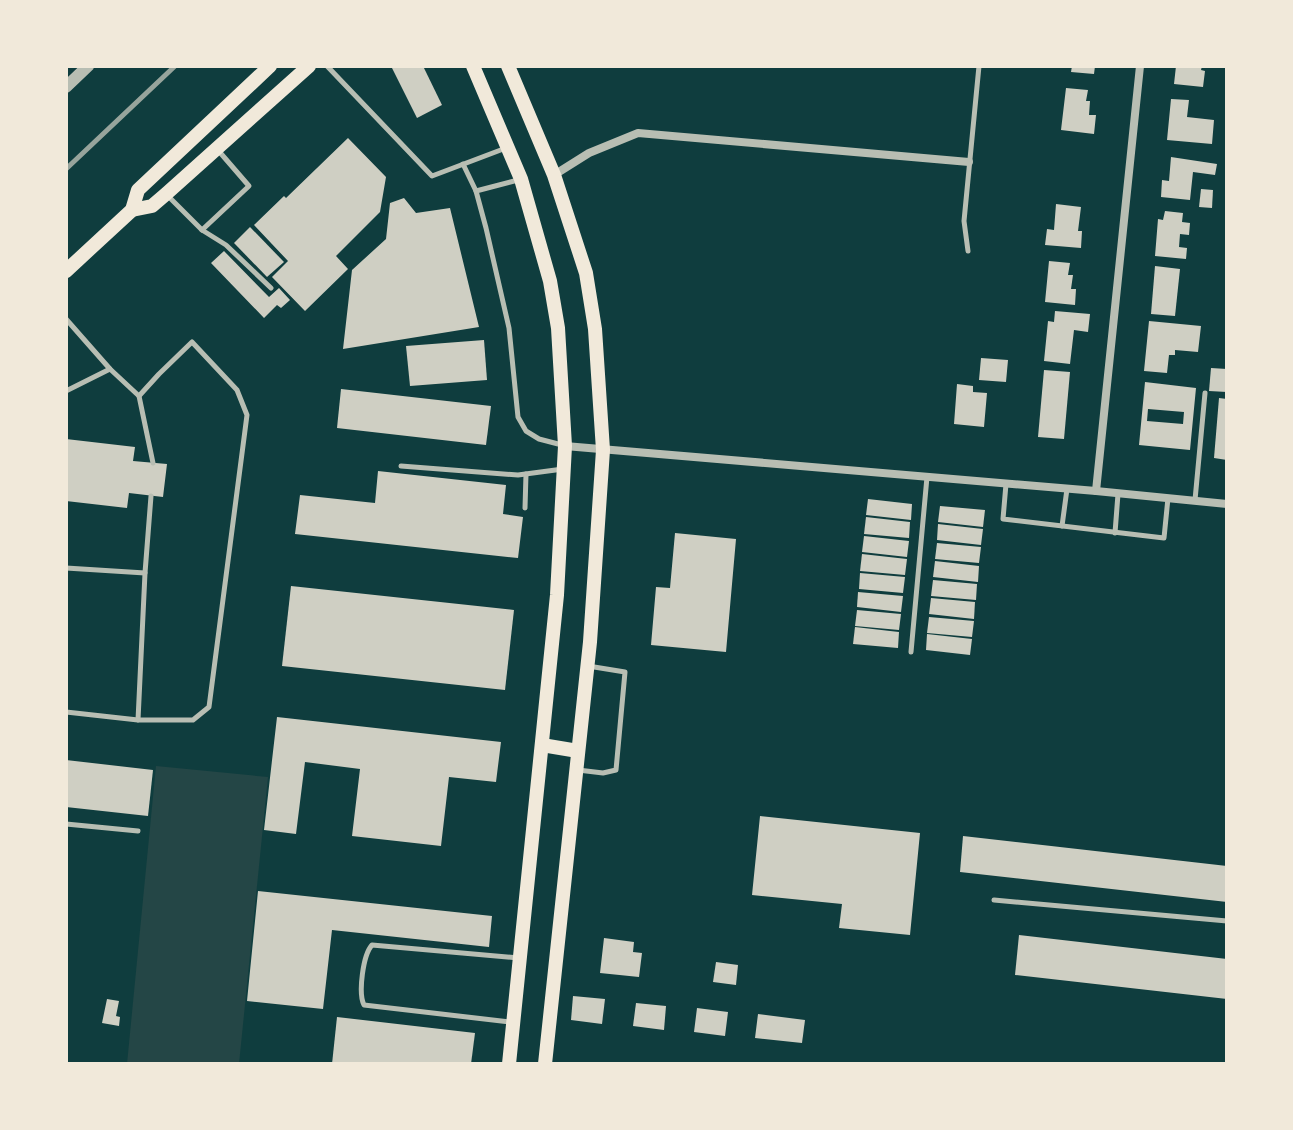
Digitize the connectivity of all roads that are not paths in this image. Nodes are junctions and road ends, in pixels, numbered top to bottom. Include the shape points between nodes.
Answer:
1 (88, 66) edge
2 (270, 66) edge
3 (309, 66) edge
4 (327, 66) edge
5 (473, 66) edge
6 (508, 66) edge
7 (979, 66) edge
8 (1140, 66) edge
9 (66, 87) edge
10 (507, 147) junction
11 (217, 149) junction
12 (969, 162) junction
13 (463, 164) junction
14 (554, 175) junction
15 (521, 179) junction
16 (476, 191) junction
17 (166, 194) junction
18 (132, 210) junction
19 (202, 230) junction
20 (968, 251) dead end
21 (66, 271) edge
22 (271, 288) dead end
23 (66, 319) edge
24 (110, 369) junction
25 (66, 391) edge
26 (1205, 393) dead end
27 (139, 396) junction
28 (565, 446) junction
29 (603, 450) junction
30 (153, 463) dead end
31 (401, 466) dead end
32 (564, 469) junction
33 (526, 474) junction
34 (927, 477) junction
35 (1006, 483) junction
36 (1067, 489) junction
37 (1096, 491) junction
38 (1118, 493) junction
39 (151, 496) dead end
40 (1168, 498) junction
41 (1195, 501) junction
42 (1227, 504) edge
43 (525, 508) dead end
44 (1062, 526) junction
45 (1115, 533) junction
46 (66, 568) edge
47 (145, 573) junction
48 (911, 652) dead end
49 (588, 666) junction
50 (66, 712) edge
51 (138, 720) junction
52 (542, 745) junction
53 (578, 751) junction
54 (576, 770) junction
55 (66, 824) edge
56 (138, 831) dead end
57 (994, 900) dead end
58 (1227, 921) edge
59 (520, 958) junction
60 (513, 1022) junction
61 (509, 1064) edge
62 (545, 1064) edge

1 - 9 street
2 - 18 main road via 138,190
3 - 11 main road
4 - 13 lane via 432,176
5 - 10 main road
6 - 14 main road
7 - 12 lane
8 - 37 street
10 - 13 lane
10 - 15 main road
11 - 17 main road
11 - 19 lane via 249,186
12 - 14 street via 638,133 589,153
12 - 20 lane via 964,221
13 - 16 lane
14 - 29 main road via 586,273
15 - 16 lane
15 - 28 main road via 558,328
16 - 28 lane via 509,328 518,417 526,431
17 - 18 main road via 152,206
17 - 19 lane
18 - 21 main road
19 - 22 lane
23 - 24 lane
24 - 25 lane
24 - 27 lane
26 - 41 lane
27 - 30 lane
27 - 51 lane via 192,342 237,390 247,415 209,707 193,720
28 - 29 street
28 - 32 main road
29 - 34 street
29 - 49 main road
31 - 33 lane
32 - 33 lane
32 - 52 main road
33 - 43 lane
34 - 35 street
34 - 48 lane
35 - 36 street
35 - 44 lane via 1003,519
36 - 37 street
36 - 44 lane
37 - 38 street
38 - 40 street
38 - 45 lane
39 - 47 lane
40 - 41 street
40 - 45 lane via 1164,538
41 - 42 street
44 - 45 lane
46 - 47 lane
47 - 51 lane
49 - 53 main road
49 - 54 lane via 625,672 616,770
50 - 51 lane
52 - 53 main road
52 - 59 main road
53 - 54 main road
54 - 62 main road
55 - 56 lane
57 - 58 lane
59 - 60 main road
59 - 60 lane via 372,945 366,951 360,998 364,1005
60 - 61 main road

